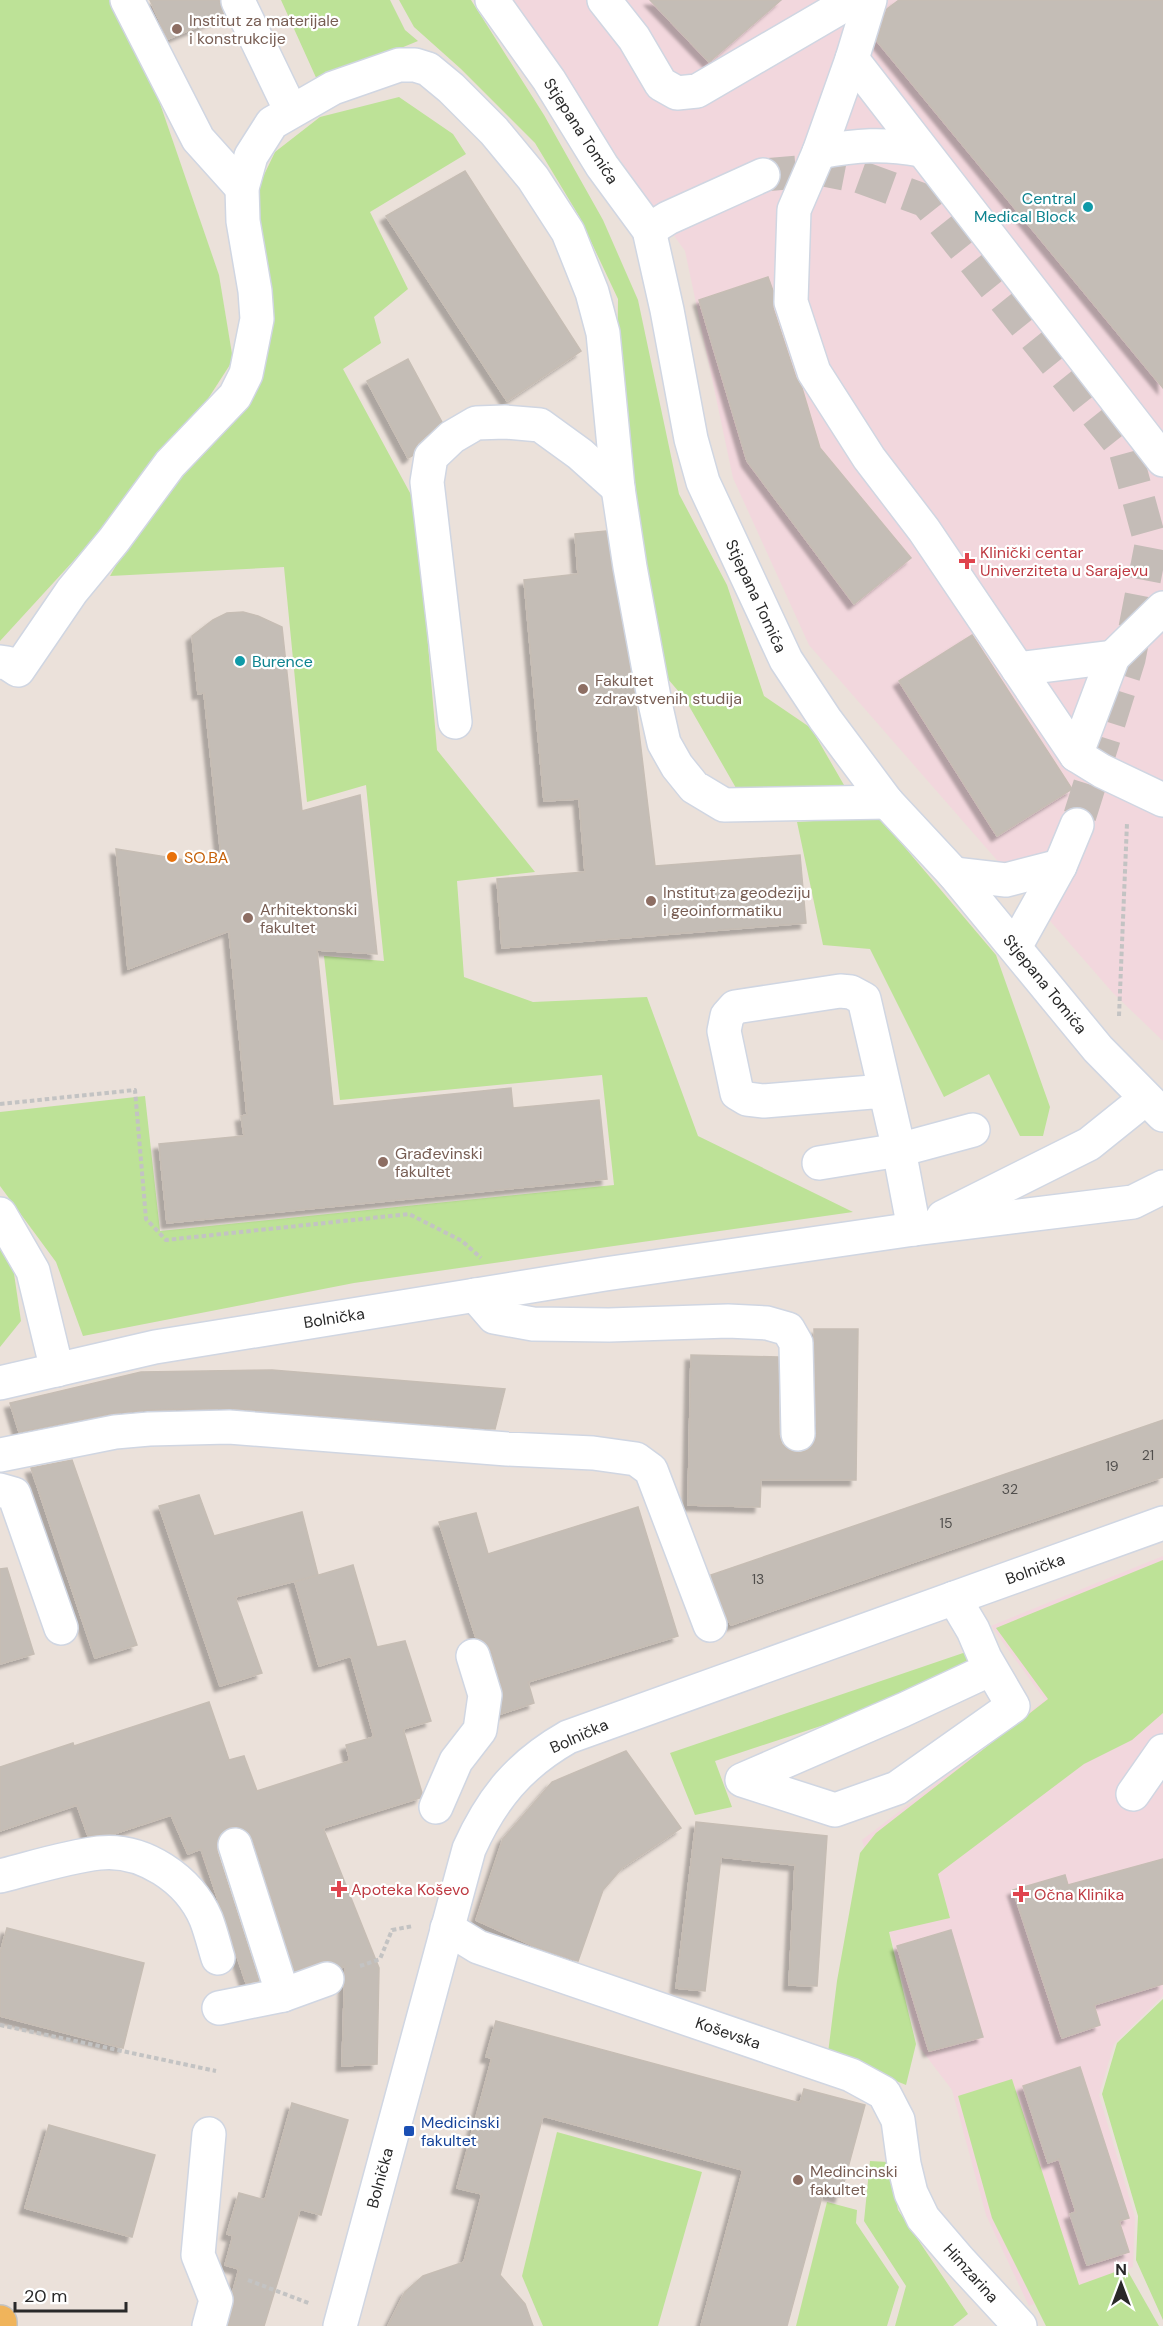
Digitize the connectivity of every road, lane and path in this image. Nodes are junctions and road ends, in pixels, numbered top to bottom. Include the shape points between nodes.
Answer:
1 (127, 0) edge
2 (492, 0) edge
3 (604, 0) edge
4 (853, 0) edge
5 (870, 0) edge
6 (238, 2) edge
7 (852, 59) junction
8 (291, 111) junction
9 (921, 150) junction
10 (819, 152) junction
11 (763, 175) tunnel mouth
12 (242, 188) junction
13 (649, 230) junction
14 (1163, 460) edge
15 (618, 488) junction
16 (1163, 608) edge
17 (1113, 657) junction
18 (0, 662) edge
19 (1018, 669) junction
20 (454, 722) dead end
21 (1076, 755) junction
22 (1129, 783) junction
23 (1163, 800) edge
24 (887, 802) junction
25 (1077, 825) tunnel mouth
26 (1060, 866) junction
27 (954, 874) junction
28 (1015, 947) junction
29 (1121, 978) dead end
30 (884, 1090) junction
31 (0, 1104) edge
32 (1154, 1107) edge
33 (973, 1130) dead end
34 (899, 1150) junction
35 (819, 1163) dead end
36 (1163, 1187) edge
37 (0, 1214) edge
38 (917, 1229) junction
39 (515, 1288) junction
40 (475, 1295) junction
41 (57, 1370) junction
42 (0, 1383) edge
43 (798, 1434) dead end
44 (0, 1455) edge
45 (0, 1490) edge
46 (1163, 1523) edge
47 (954, 1598) junction
48 (710, 1625) dead end
49 (61, 1628) dead end
50 (473, 1656) dead end
51 (991, 1669) junction
52 (1163, 1751) edge
53 (1132, 1794) dead end
54 (436, 1807) dead end
55 (235, 1845) dead end
56 (0, 1876) edge
57 (414, 1926) dead end
58 (447, 1928) junction
59 (218, 1959) dead end
60 (339, 1974) joint
61 (283, 1995) junction
62 (219, 2008) dead end
63 (0, 2025) edge
64 (216, 2071) dead end
65 (209, 2134) dead end
66 (923, 2218) joint
67 (252, 2281) dead end
68 (341, 2321) edge
69 (209, 2326) edge
70 (1020, 2326) edge

1 - 12 street via 198,139
2 - 13 street, Stjepana Tomića
3 - 4 street via 634,38 661,84 677,93 697,92
5 - 7 street
6 - 8 street
7 - 9 street
7 - 10 street
8 - 12 street via 272,123 251,156
8 - 15 street via 333,88 399,64 415,64 428,69 494,131 533,178 568,232 592,292 603,333
9 - 10 street via 890,144
9 - 14 street
10 - 19 street via 794,210 791,302 814,372 869,458 924,530
11 - 13 street
12 - 18 street via 257,319 246,375 235,396 170,464 72,591 18,670
13 - 24 street, Stjepana Tomića via 703,482 786,660
15 - 20 street via 540,425 476,423 452,437 431,457 427,482
15 - 24 street via 664,743 676,766 694,787 724,805
16 - 17 street
17 - 19 street
17 - 21 street
19 - 21 street
21 - 22 street
22 - 23 street
22 - 29 path
24 - 27 street, Stjepana Tomića
25 - 26 street
26 - 27 street via 1006,880
26 - 28 street
27 - 28 street, Stjepana Tomića
28 - 32 street, Stjepana Tomića via 1098,1050
30 - 30 street via 864,999 851,992 735,1007 727,1016 724,1031 737,1093 747,1099 764,1101
30 - 34 street
31 - 39 path via 135,1090 146,1219 166,1240 409,1214 462,1241
32 - 38 street, Bolnička via 1089,1144
33 - 34 street
34 - 35 street
34 - 38 street
36 - 38 street, Bolnička via 1133,1202
37 - 41 street via 33,1271
38 - 39 street, Bolnička
39 - 40 street, Bolnička
40 - 41 street, Bolnička via 155,1347
40 - 43 street via 494,1317 533,1324 728,1322 767,1323 788,1329 796,1343
41 - 42 street, Bolnička
44 - 48 street via 115,1432 229,1427 636,1459 651,1470
45 - 49 street via 14,1494
46 - 47 street, Bolnička
47 - 51 street
47 - 58 street, Bolnička via 568,1737 550,1748 499,1794 483,1818 469,1850
50 - 54 street via 485,1695 480,1730 456,1761
51 - 51 street via 1013,1706 897,1788 835,1810 742,1780
52 - 53 street
55 - 61 street
56 - 59 street via 100,1852 135,1856 163,1869 186,1887 205,1917
57 - 60 path via 392,1930 380,1959
58 - 66 street, Koševska via 478,1947 851,2075 884,2093 898,2120 911,2193
58 - 68 street, Bolnička
60 - 61 street
61 - 62 street
63 - 64 path
65 - 69 street via 198,2255 216,2300
66 - 70 street, Himzarina
67 - 68 path

